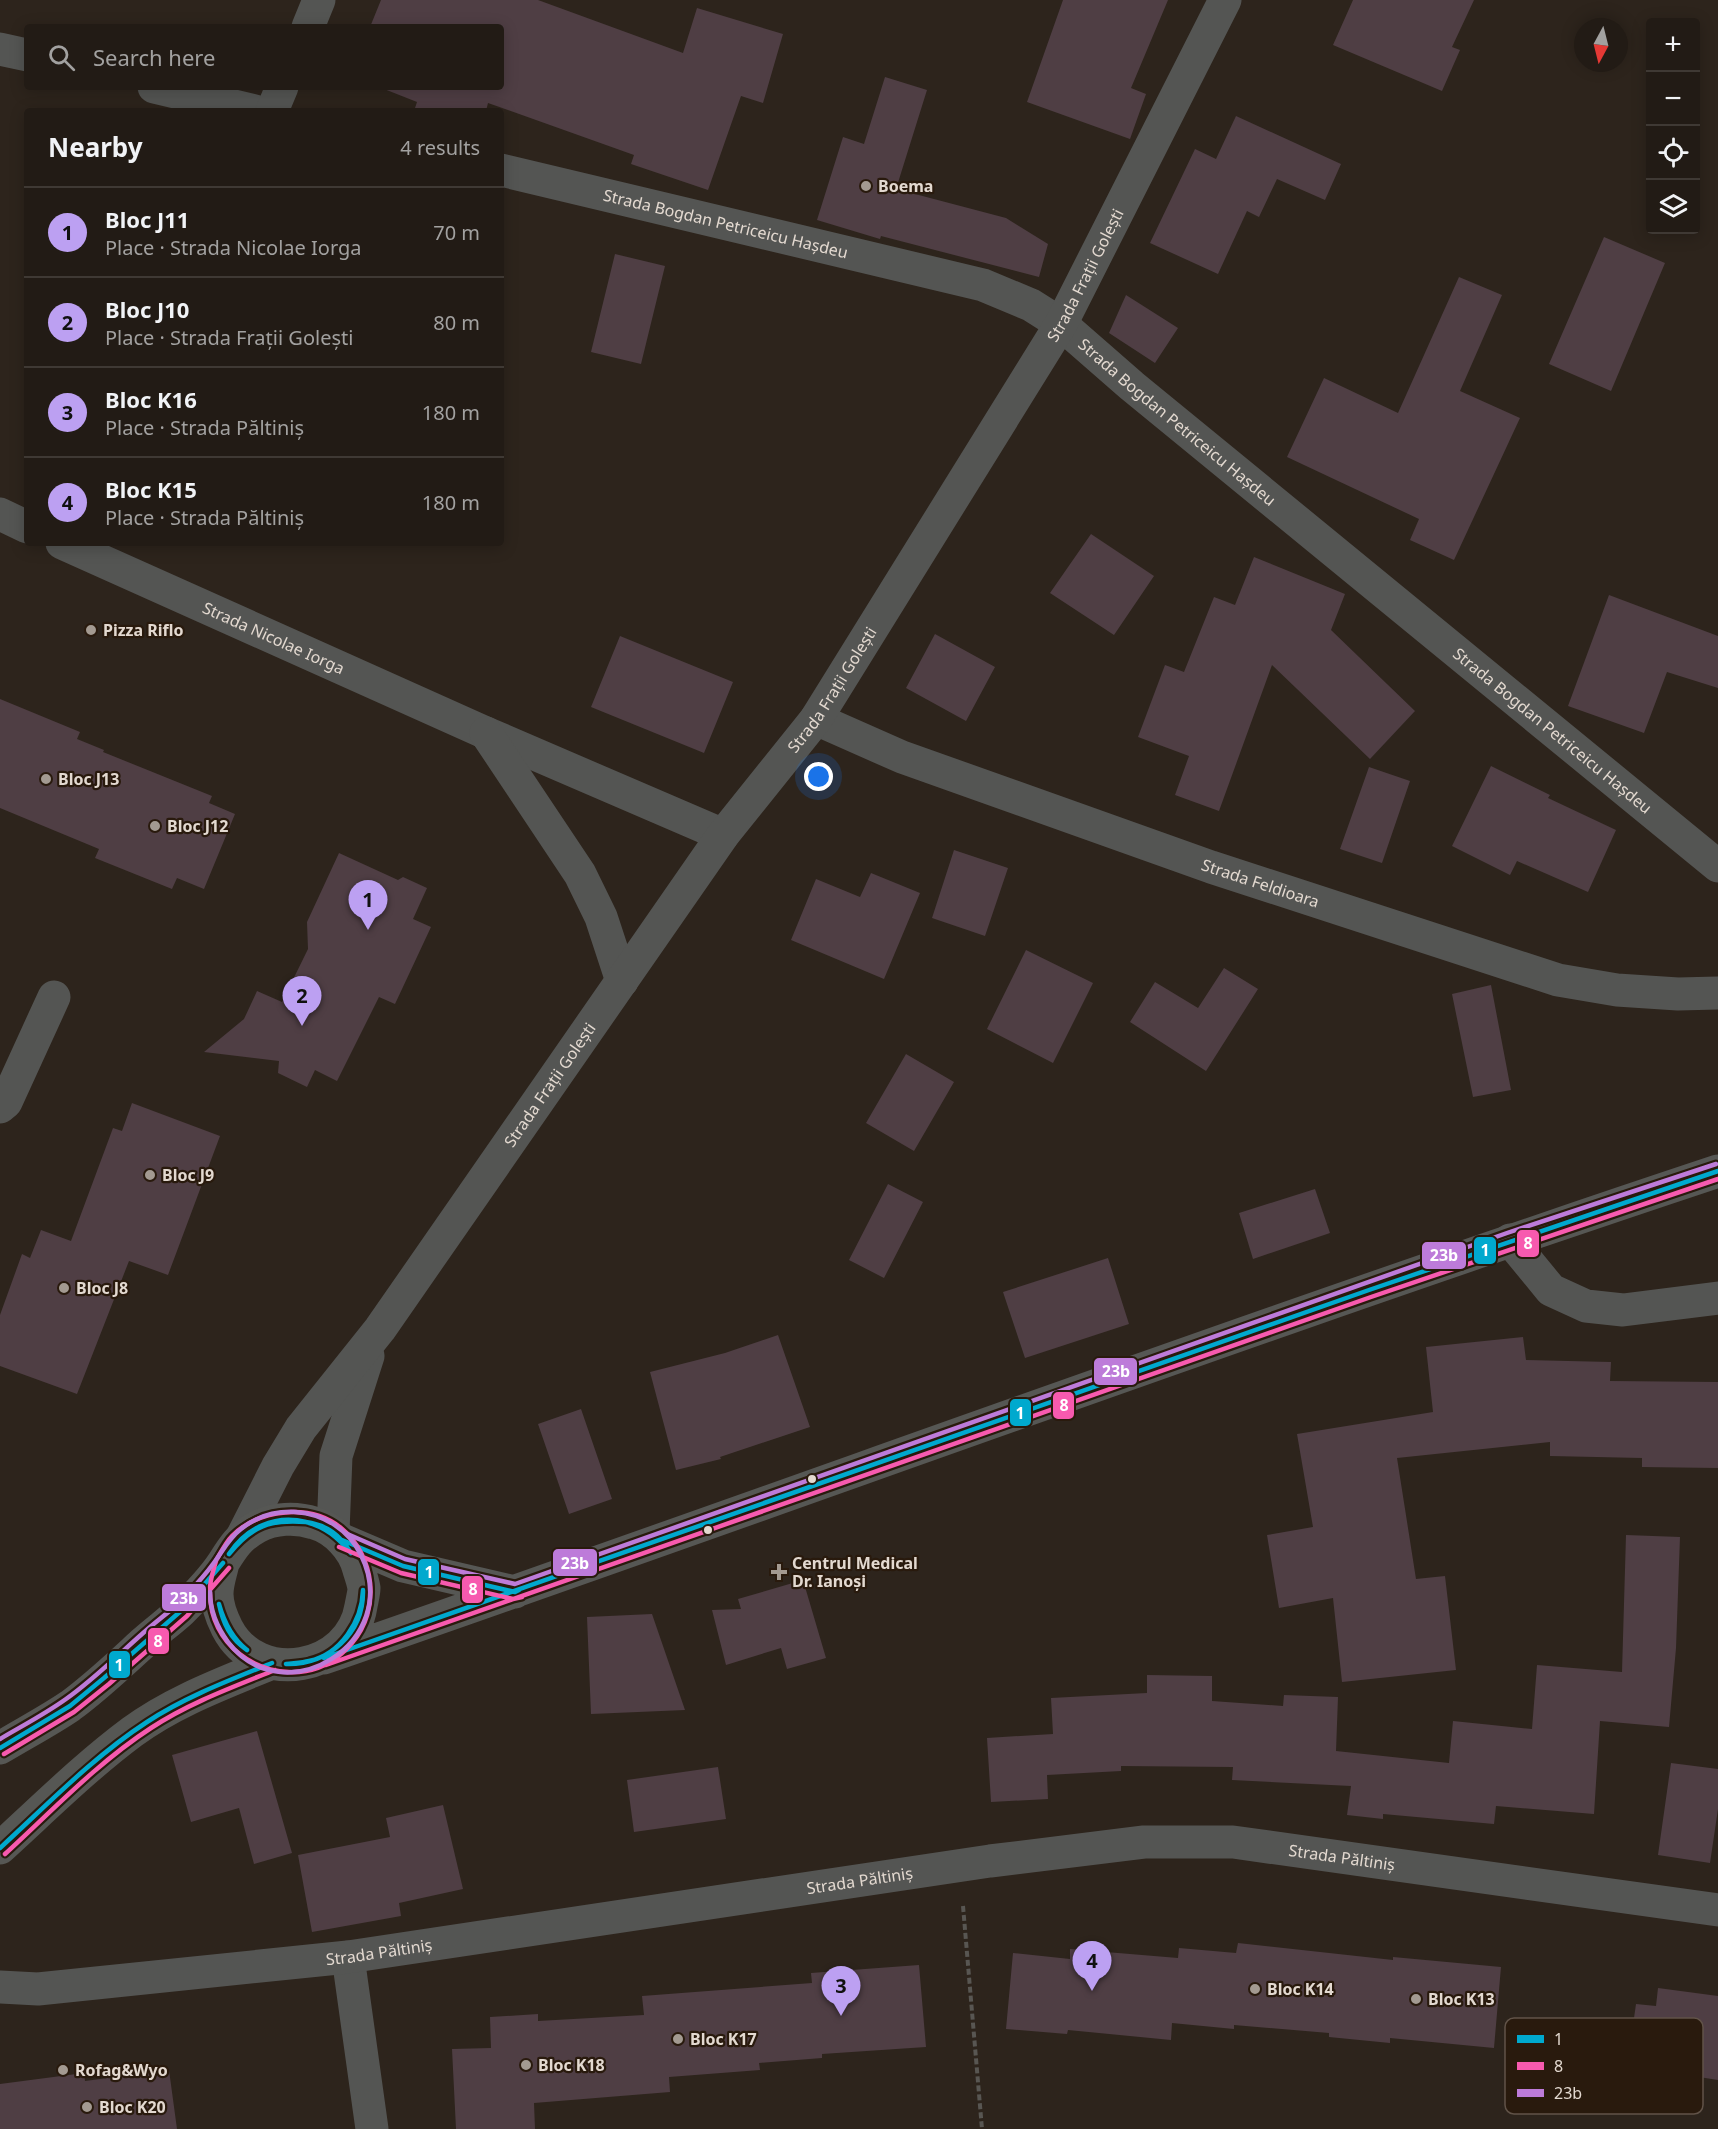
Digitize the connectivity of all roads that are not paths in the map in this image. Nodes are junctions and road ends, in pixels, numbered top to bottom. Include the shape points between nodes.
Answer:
1 (319, 0) edge
2 (1225, 0) edge
3 (309, 24) edge
4 (0, 49) edge
5 (24, 55) edge
6 (167, 90) edge
7 (281, 90) edge
8 (242, 108) edge
9 (273, 108) edge
10 (504, 171) edge
11 (1061, 324) junction
12 (0, 514) edge
13 (24, 525) edge
14 (69, 546) edge
15 (816, 719) junction
16 (486, 733) junction
17 (723, 835) junction
18 (1718, 866) edge
19 (622, 981) junction
20 (1718, 993) edge
21 (54, 997) dead end
22 (0, 1107) edge
23 (1718, 1171) edge
24 (1510, 1240) junction
25 (1718, 1298) edge
26 (373, 1338) junction
27 (338, 1536) junction
28 (242, 1537) junction
29 (223, 1563) junction
30 (515, 1592) junction
31 (324, 1658) junction
32 (272, 1663) junction
33 (0, 1748) edge
34 (0, 1848) edge
35 (1718, 1910) edge
36 (348, 1957) junction
37 (0, 1987) edge
38 (372, 2129) edge

1 - 3 street
2 - 11 street, Strada Frații Golești
4 - 5 street
6 - 8 street
7 - 9 street
10 - 11 street, Strada Bogdan Petriceicu Hașdeu via 984,285 1031,305
11 - 15 street, Strada Frații Golești
11 - 18 street, Strada Bogdan Petriceicu Hașdeu
12 - 13 street
14 - 16 street, Strada Nicolae Iorga
15 - 17 street, Strada Frații Golești
15 - 20 street, Strada Feldioara via 902,757 1211,867 1558,980 1617,990
16 - 17 street, Strada Nicolae Iorga
16 - 19 street via 580,874 601,917
17 - 19 street, Strada Frații Golești
19 - 26 street, Strada Frații Golești
21 - 22 street via 6,1102
23 - 24 main road
24 - 25 street via 1551,1290 1586,1306 1623,1310
24 - 30 main road
26 - 27 street, Strada Frații Golești via 336,1456
26 - 28 street, Strada Frații Golești via 301,1428
27 - 28 main road via 297,1519 258,1526
27 - 30 main road via 403,1566
27 - 31 main road via 357,1563 364,1589 360,1617 346,1641
28 - 29 main road
29 - 32 main road via 217,1595 221,1616 245,1650
29 - 33 main road via 182,1610 104,1678 70,1706
30 - 31 main road
31 - 32 main road via 304,1664
32 - 34 main road via 196,1694 132,1732
35 - 36 street, Strada Păltiniș via 1233,1842 1144,1842
36 - 37 street, Strada Păltiniș via 39,1989
36 - 38 street

